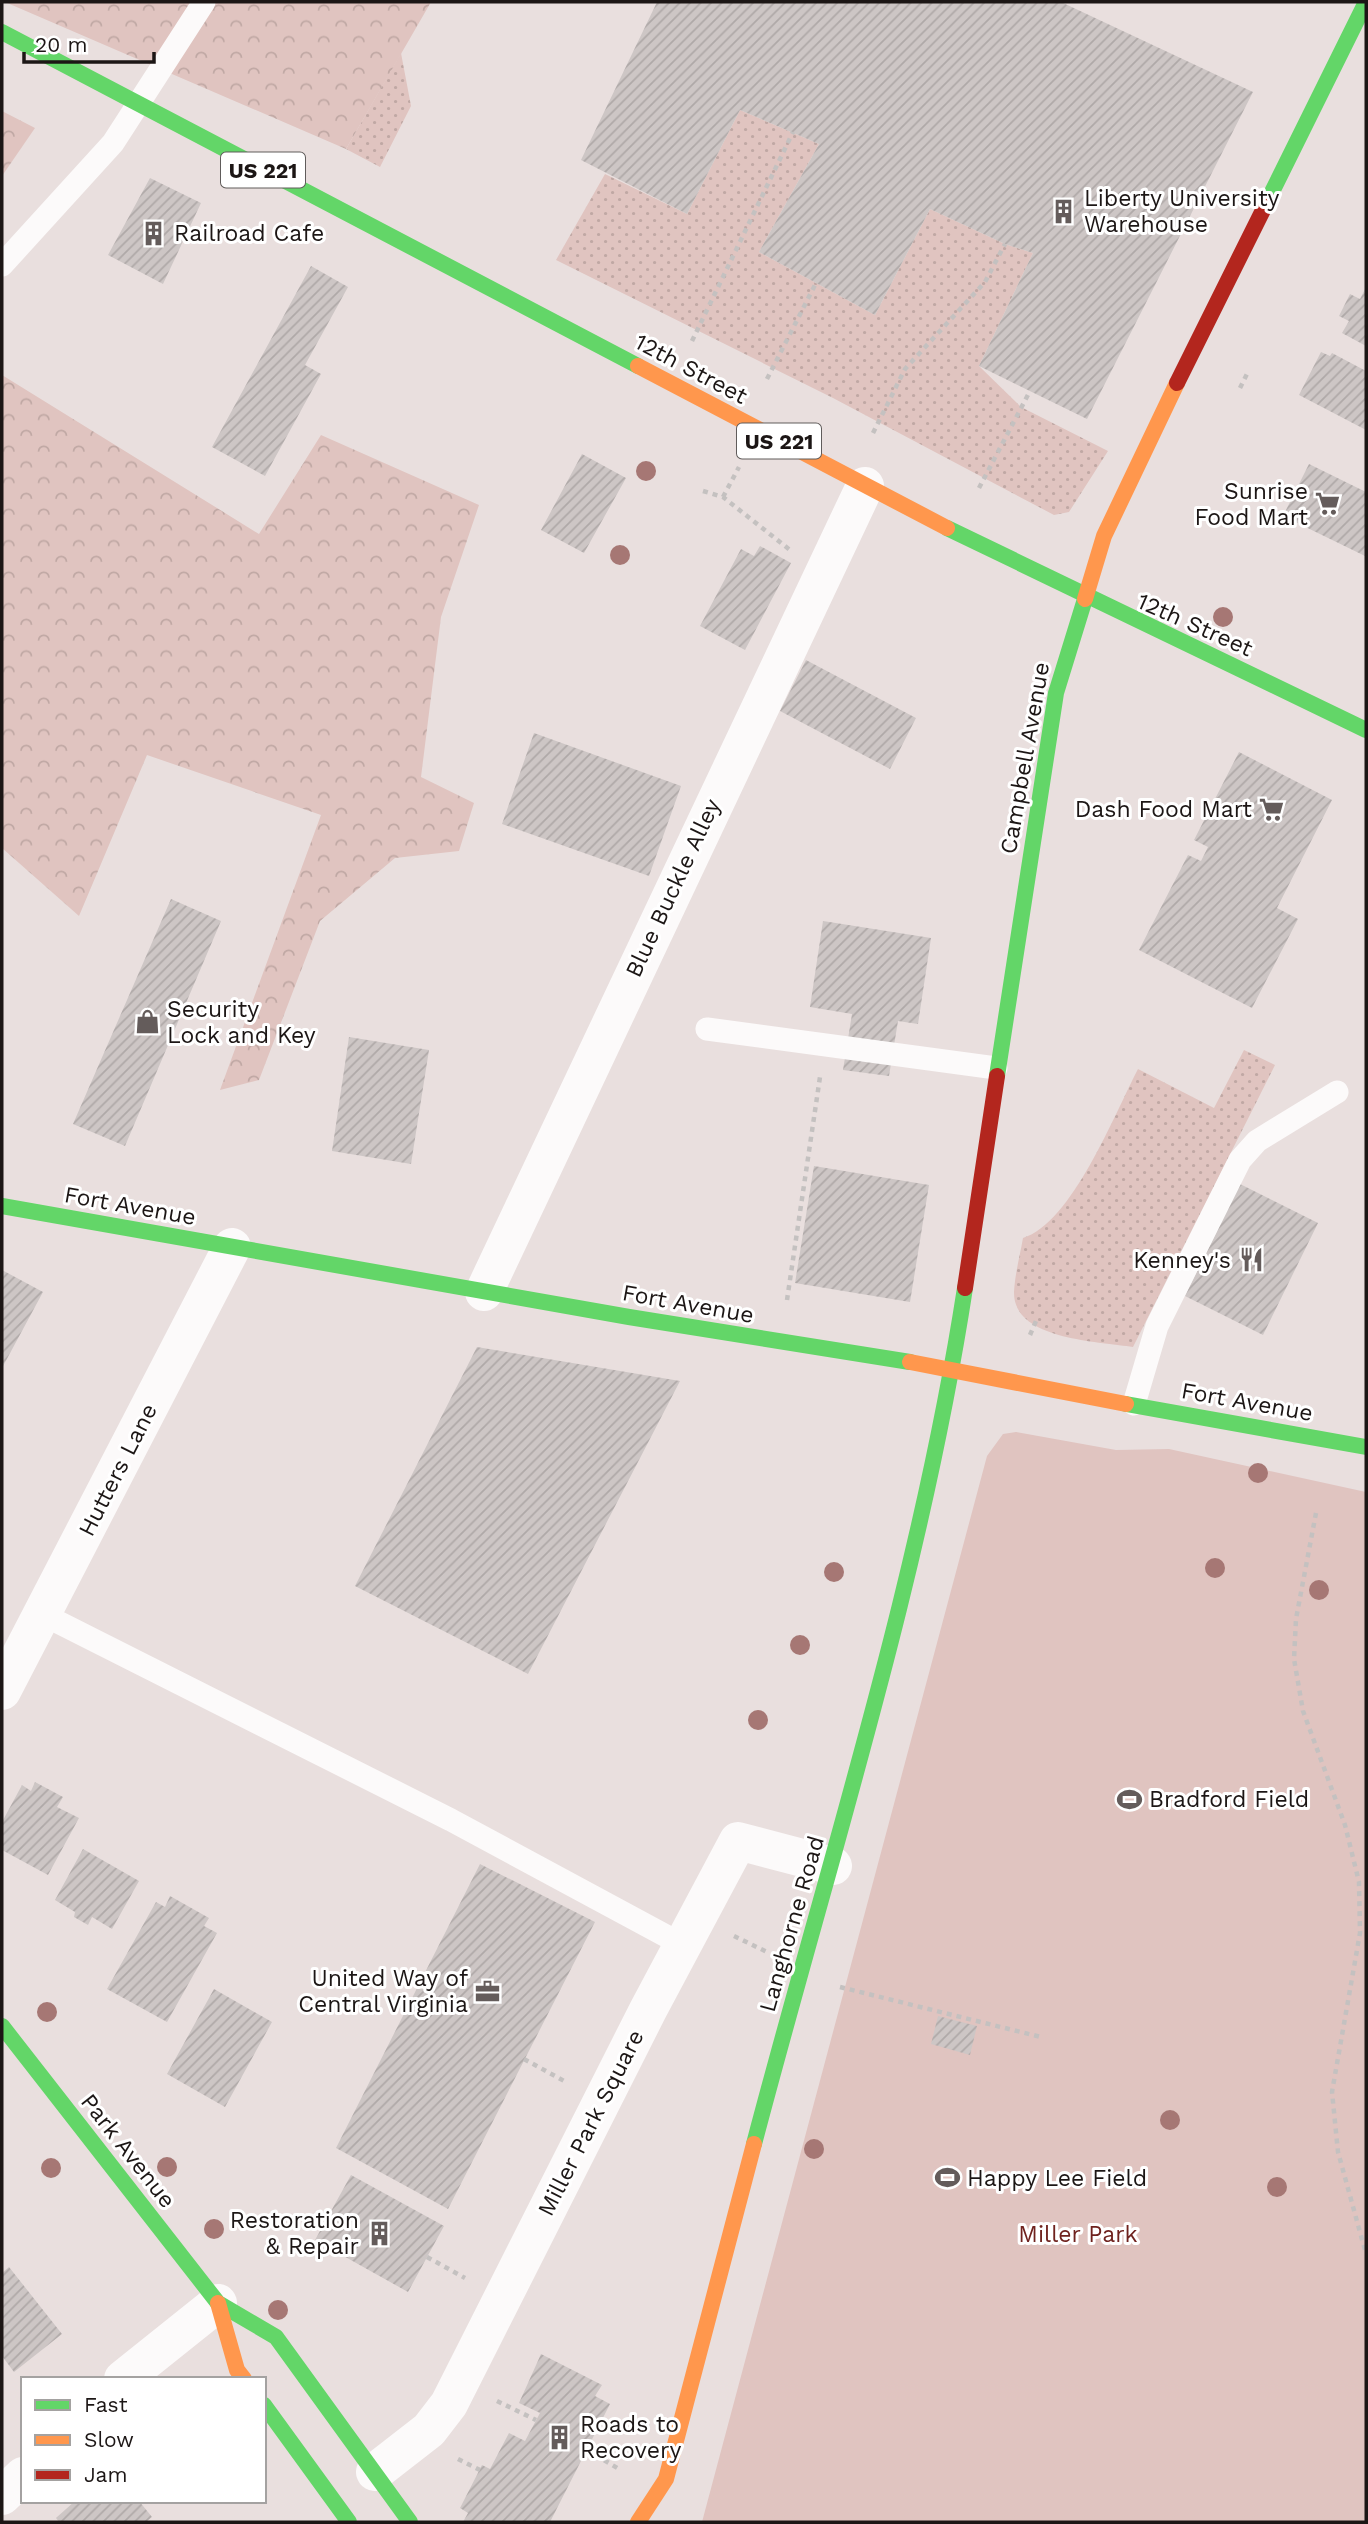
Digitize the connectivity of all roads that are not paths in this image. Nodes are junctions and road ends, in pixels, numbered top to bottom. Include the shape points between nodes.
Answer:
1 (204, 2) edge
2 (1366, 2) edge
3 (2, 32) edge
4 (136, 103) junction
5 (2, 265) edge
6 (864, 486) junction
7 (1085, 599) junction
8 (1366, 730) edge
9 (707, 1029) dead end
10 (996, 1068) junction
11 (1337, 1092) dead end
12 (2, 1206) edge
13 (232, 1247) junction
14 (484, 1292) junction
15 (952, 1373) junction
16 (1134, 1404) junction
17 (1366, 1447) edge
18 (44, 1615) junction
19 (2, 1691) edge
20 (833, 1866) junction
21 (681, 1944) junction
22 (2, 2026) edge
23 (218, 2303) junction
24 (126, 2377) edge
25 (242, 2377) edge
26 (266, 2408) edge
27 (375, 2472) junction
28 (21, 2478) edge
29 (664, 2485) junction
30 (2, 2496) edge
31 (666, 2510) dead end
32 (349, 2522) edge
33 (410, 2522) edge
34 (638, 2522) edge

1 - 4 lane
2 - 7 main road, Campbell Avenue via 1136,468 1104,536
3 - 4 main road, 12th Street / US 221
4 - 5 lane via 113,143
4 - 6 main road, 12th Street / US 221
6 - 7 main road, 12th Street / US 221
6 - 14 street, Blue Buckle Alley
7 - 8 main road, 12th Street / US 221
7 - 10 main road, Campbell Avenue via 1056,693
9 - 10 lane
10 - 15 main road, Campbell Avenue
11 - 16 lane via 1257,1141 1240,1160 1157,1326
12 - 13 main road, Fort Avenue
13 - 14 main road, Fort Avenue
13 - 18 street, Hutters Lane
14 - 15 main road, Fort Avenue via 904,1361
15 - 16 main road, Fort Avenue
15 - 20 main road, Langhorne Road via 917,1545
16 - 17 main road, Fort Avenue
18 - 19 street, Hutters Lane
18 - 21 lane via 451,1820
20 - 21 street, Miller Park Square via 738,1840
20 - 29 main road, Langhorne Road via 776,2061
21 - 27 street, Miller Park Square via 449,2404 429,2430
22 - 23 main road, Park Avenue
23 - 24 street
23 - 25 main road, Park Avenue
23 - 27 main road, Park Avenue via 276,2337
26 - 32 main road
27 - 33 main road, Park Avenue
28 - 30 street
29 - 31 main road, Langhorne Road
29 - 34 main road, Langhorne Road

